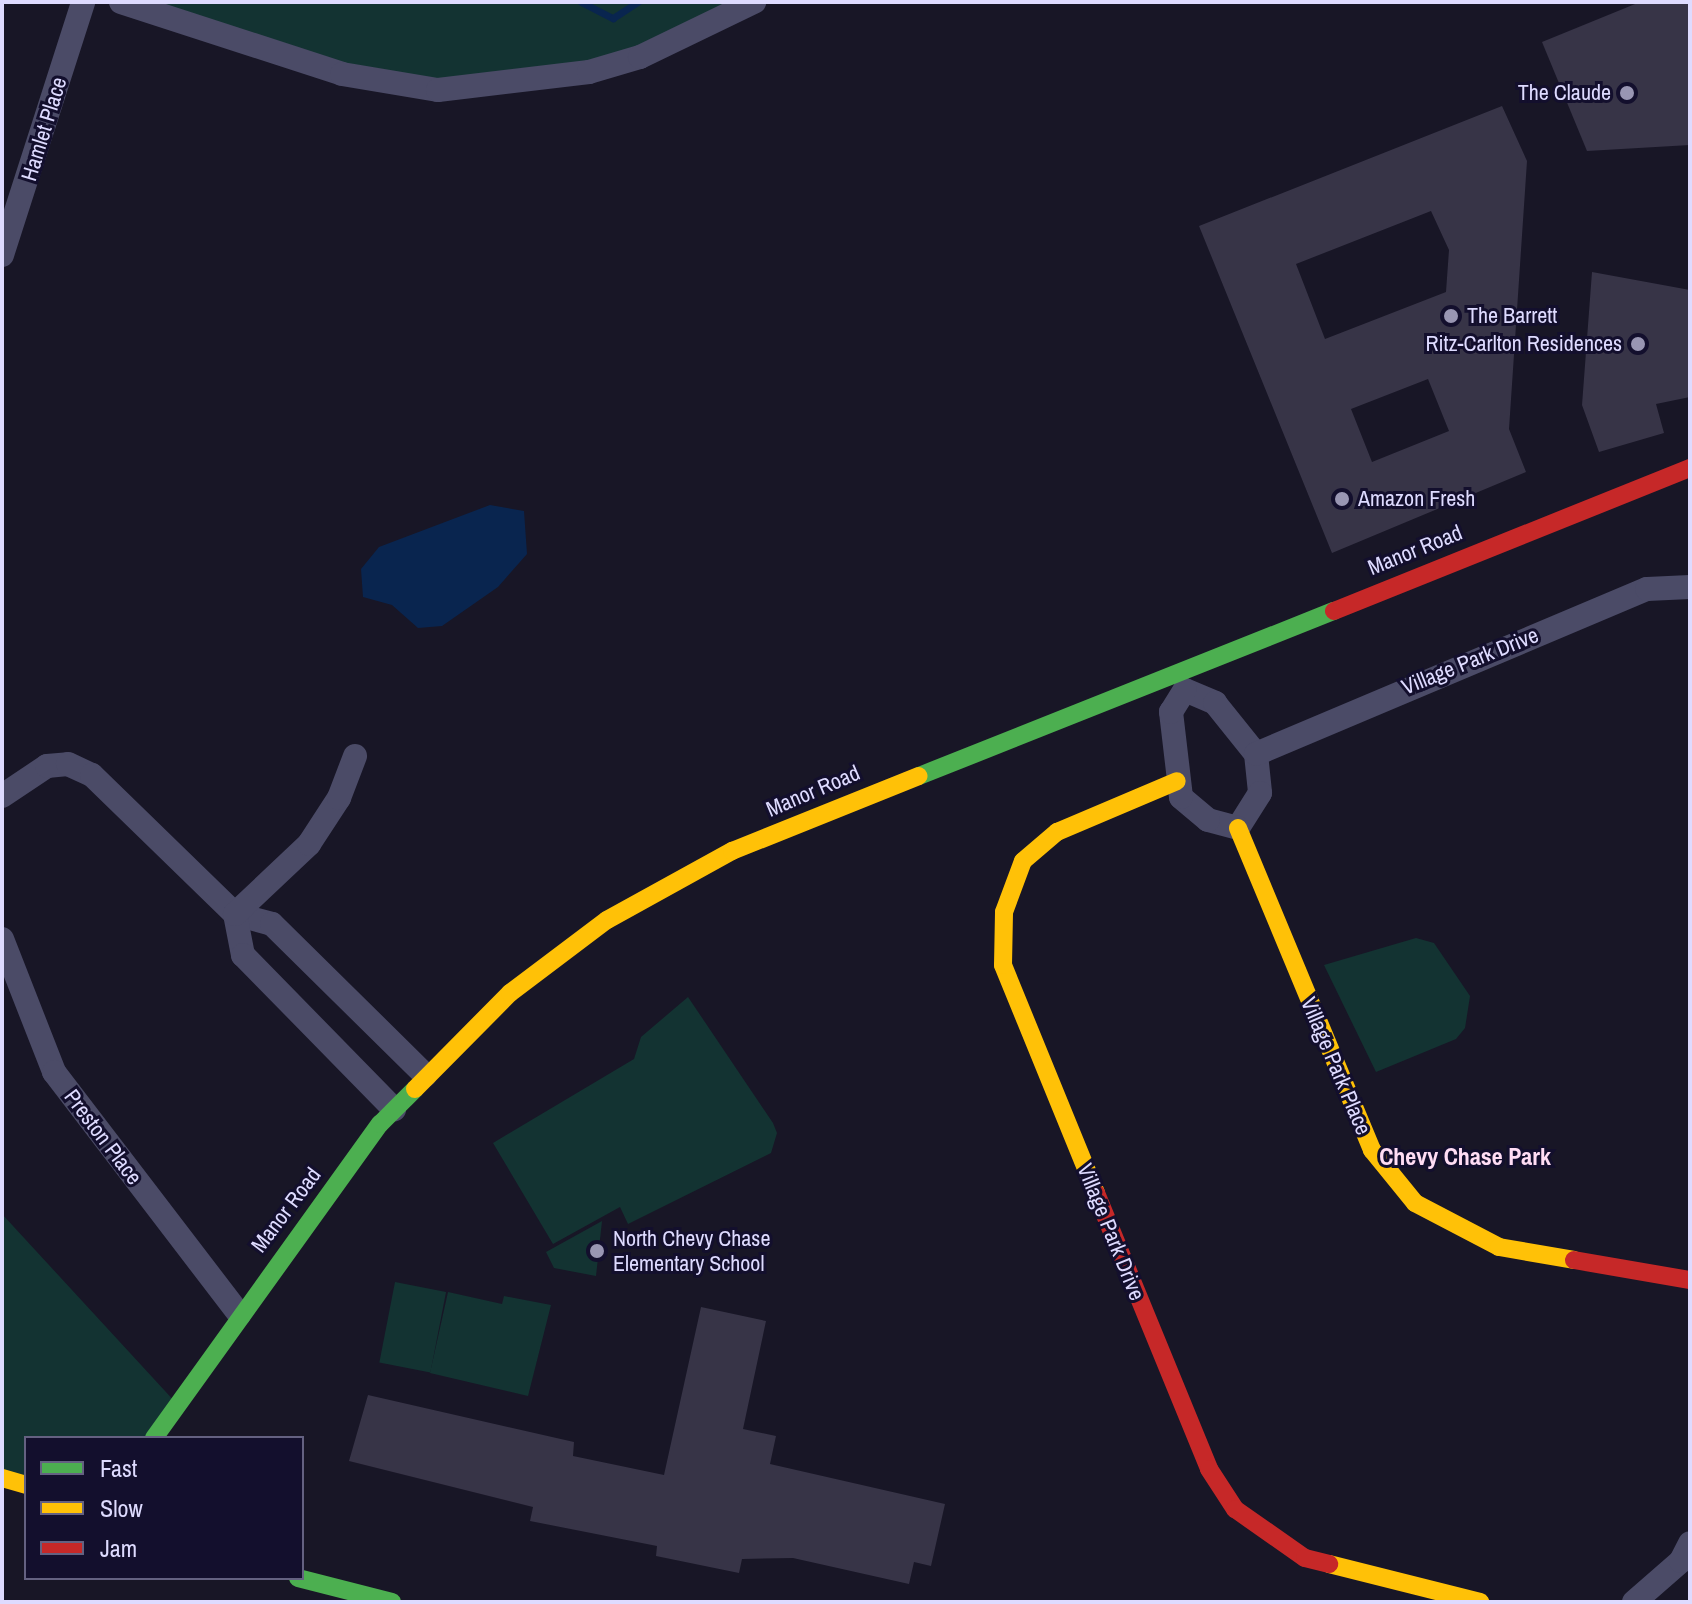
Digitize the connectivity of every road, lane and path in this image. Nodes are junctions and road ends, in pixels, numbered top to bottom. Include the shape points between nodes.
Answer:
1 (83, 2) edge
2 (121, 2) edge
3 (754, 2) edge
4 (2, 255) edge
5 (1690, 468) edge
6 (1690, 587) edge
7 (1182, 681) junction
8 (1256, 754) junction
9 (355, 756) dead end
10 (1177, 781) junction
11 (2, 796) edge
12 (1238, 828) junction
13 (235, 914) junction
14 (2, 939) edge
15 (425, 1075) junction
16 (394, 1109) junction
17 (1690, 1280) edge
18 (239, 1314) junction
19 (155, 1436) edge
20 (2, 1478) edge
21 (24, 1484) edge
22 (1690, 1543) edge
23 (304, 1580) edge
24 (392, 1602) edge
25 (1480, 1602) edge
26 (1634, 1602) edge

1 - 4 street, Hamlet Place
2 - 3 street via 342,74 438,90 536,82 614,64
5 - 7 street, Manor Road
6 - 8 street, Village Park Drive via 1647,589
7 - 8 street via 1215,703
7 - 10 street via 1171,712 1181,757
7 - 15 street, Manor Road via 732,851 607,920 510,993
8 - 12 street via 1260,793
9 - 13 street via 339,798 309,844
10 - 12 street via 1181,797 1195,811
10 - 25 street, Village Park Drive via 1057,832 1023,861 1004,912 1003,965 1209,1469 1235,1509 1305,1558
11 - 13 street via 47,766 68,764 92,775
12 - 17 street, Village Park Place via 1372,1150 1415,1203 1499,1247
13 - 15 street via 272,924
13 - 16 street via 243,955
14 - 18 street, Preston Place via 54,1072
15 - 16 street, Manor Road
16 - 18 street, Manor Road
18 - 19 street, Manor Road
20 - 21 street
22 - 26 street via 1681,1561
23 - 24 street

